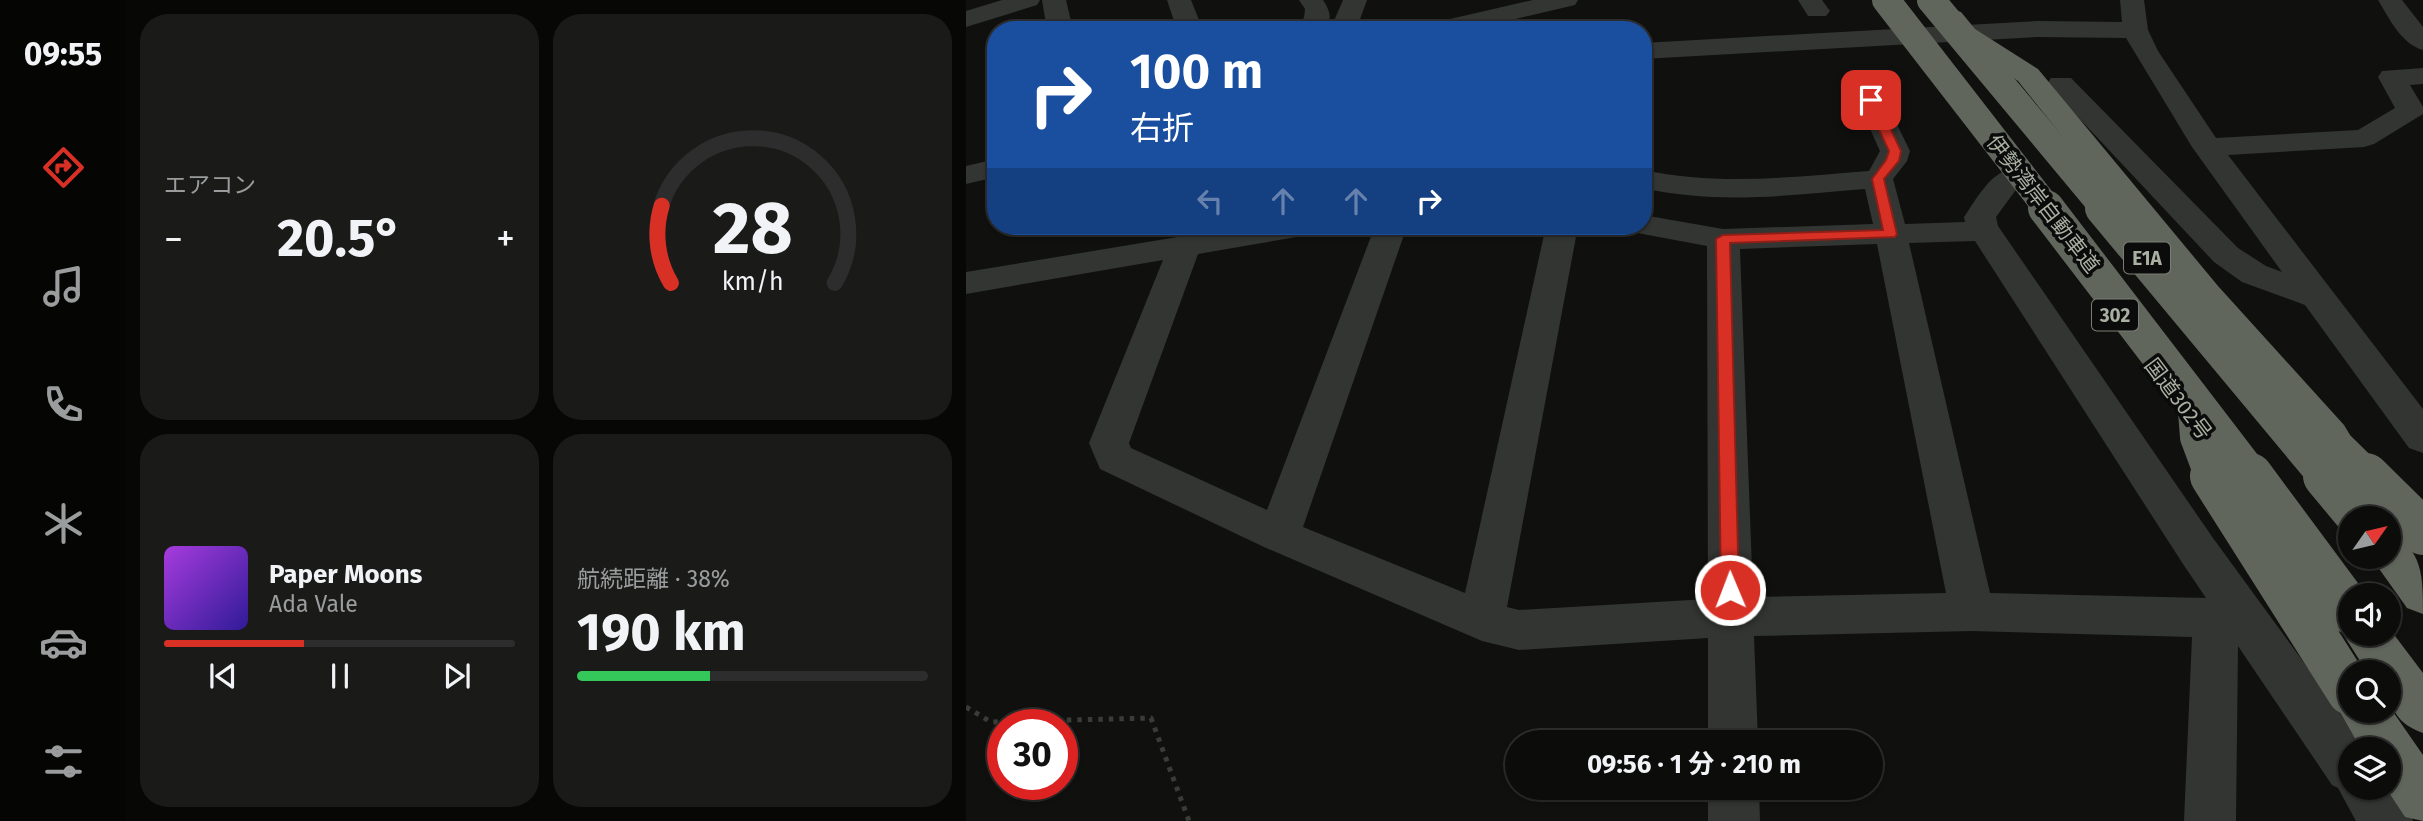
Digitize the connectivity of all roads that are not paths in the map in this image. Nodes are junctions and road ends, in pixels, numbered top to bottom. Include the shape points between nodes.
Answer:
1 (1028, 0) edge
2 (1054, 0) edge
3 (1179, 0) edge
4 (1311, 0) edge
5 (1355, 0) edge
6 (1566, 0) edge
7 (1883, 0) edge
8 (1931, 0) edge
9 (1937, 0) edge
10 (2390, 0) edge
11 (2134, 15) edge
12 (966, 19) edge
13 (1058, 21) edge
14 (1187, 21) edge
15 (1317, 21) edge
16 (1347, 21) edge
17 (1438, 21) edge
18 (2414, 24) edge
19 (1966, 34) junction
20 (1909, 38) junction
21 (2423, 42) edge
22 (1652, 51) edge
23 (2423, 76) edge
24 (2061, 84) dead end
25 (1871, 100) dead end
26 (2207, 147) junction
27 (987, 170) edge
28 (966, 175) edge
29 (2011, 176) junction
30 (1878, 179) junction
31 (1652, 180) edge
32 (1652, 227) edge
33 (1985, 231) junction
34 (1891, 234) junction
35 (1244, 235) edge
36 (1388, 235) edge
37 (1560, 235) edge
38 (1723, 239) junction
39 (1185, 244) junction
40 (966, 283) edge
41 (2171, 286) junction
42 (2322, 298) junction
43 (2195, 400) junction
44 (2423, 438) edge
45 (2351, 506) edge
46 (2423, 532) edge
47 (1279, 536) junction
48 (2423, 540) edge
49 (2401, 567) edge
50 (2338, 595) edge
51 (2423, 595) edge
52 (1972, 612) junction
53 (2338, 613) edge
54 (1731, 617) junction
55 (2231, 618) junction
56 (1482, 621) junction
57 (2375, 646) edge
58 (2338, 673) edge
59 (2401, 698) edge
60 (2423, 711) edge
61 (2372, 723) edge
62 (2423, 728) edge
63 (1733, 730) edge
64 (2338, 753) edge
65 (2423, 799) edge
66 (1734, 800) edge
67 (2372, 800) edge
68 (1734, 821) edge
69 (2210, 821) edge
70 (2387, 821) edge

1 - 12 street
2 - 13 street
3 - 14 street
4 - 15 street
5 - 16 street
6 - 17 street
7 - 20 highway, 国道302号 / 302
7 - 43 highway, 伊勢湾岸自動車道 / E1A, bridge
8 - 41 highway, 伊勢湾岸自動車道 / E1A, bridge
9 - 19 highway
10 - 18 street
11 - 19 street
11 - 26 street via 2145,51
18 - 21 street
19 - 20 street
19 - 48 highway via 2028,75 2206,294
20 - 22 street
20 - 29 highway, 国道302号 / 302
23 - 26 street via 2392,77 2411,111 2364,138
24 - 42 street via 2226,256 2254,274
25 - 30 street via 1895,151
26 - 42 street
27 - 28 street
29 - 33 street via 1980,217
29 - 53 highway, 国道302号 / 302
30 - 31 street via 1746,188
30 - 34 street
32 - 38 street
33 - 34 street
33 - 55 street
34 - 38 street
34 - 52 street
35 - 39 street
36 - 47 street
37 - 56 street
38 - 54 street
39 - 40 street
39 - 47 street via 1109,443 1111,451 1114,458
41 - 45 highway, 伊勢湾岸自動車道 / E1A, bridge
41 - 46 highway, bridge
42 - 44 street
43 - 50 highway, 伊勢湾岸自動車道 / E1A, bridge
43 - 58 highway, bridge via 2198,437 2216,484
47 - 56 street
49 - 51 highway
52 - 54 street
52 - 55 street
54 - 56 street via 1519,630
54 - 63 street
55 - 64 street
55 - 69 street
57 - 60 highway
59 - 62 highway
61 - 65 highway
66 - 68 street
67 - 70 street

